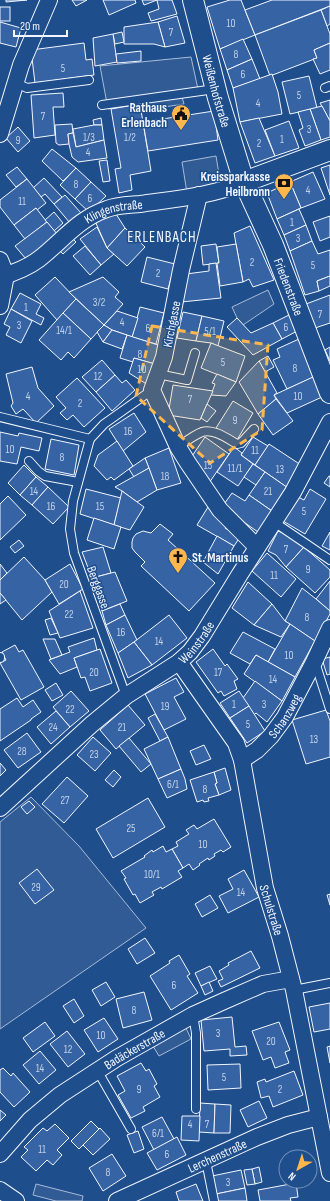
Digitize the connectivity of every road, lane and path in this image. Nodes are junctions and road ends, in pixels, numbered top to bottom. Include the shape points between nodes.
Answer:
1 (49, 0) edge
2 (193, 0) edge
3 (89, 80) dead end
4 (16, 83) junction
5 (215, 89) junction
6 (102, 104) dead end
7 (0, 134) edge
8 (330, 150) edge
9 (244, 182) junction
10 (199, 195) junction
11 (0, 260) edge
12 (3, 276) edge
13 (0, 306) edge
14 (195, 353) dead end
15 (158, 374) junction
16 (152, 390) junction
17 (330, 394) edge
18 (0, 417) edge
19 (330, 422) edge
20 (254, 429) dead end
21 (90, 439) junction
22 (178, 447) junction
23 (29, 461) dead end
24 (78, 482) junction
25 (274, 522) junction
26 (257, 548) junction
27 (330, 560) edge
28 (330, 628) edge
29 (179, 662) junction
30 (314, 662) junction
31 (126, 696) junction
32 (330, 709) edge
33 (242, 760) junction
34 (0, 808) edge
35 (330, 983) edge
36 (292, 984) junction
37 (193, 1015) junction
38 (97, 1070) junction
39 (196, 1109) dead end
40 (320, 1116) junction
41 (131, 1129) dead end
42 (0, 1154) edge
43 (206, 1161) junction
44 (330, 1173) edge
45 (0, 1190) edge
46 (16, 1201) edge
47 (117, 1201) edge
48 (214, 1201) edge

1 - 4 street via 21,65
2 - 5 street, Weißenhofstraße
3 - 4 lane via 28,88
4 - 7 street
5 - 6 lane
5 - 9 street, Weißenhofstraße
8 - 9 street
9 - 10 street, Klingenstraße
9 - 17 street, Friedenstraße via 273,245
10 - 12 street, Klingenstraße via 108,208 92,215 73,229 39,259 23,269
10 - 15 street, Kirchgasse via 164,357
11 - 12 street
12 - 13 street
14 - 15 lane via 187,380
15 - 16 street, Kirchgasse
16 - 21 lane, Berggasse via 104,424
16 - 22 street
18 - 21 lane
19 - 25 street, Weinstraße via 294,492
20 - 22 lane via 237,444 207,431 201,432
21 - 24 lane, Berggasse
22 - 26 street via 220,510
23 - 24 lane via 45,476
24 - 31 lane, Berggasse via 70,529 74,553
25 - 26 street, Weinstraße
25 - 27 lane
26 - 29 street, Weinstraße via 202,636
28 - 30 street, Schanzweg
29 - 31 street, Weinstraße
29 - 33 street, Schulstraße via 236,743
30 - 32 lane
30 - 33 street, Schanzweg via 285,716 271,736
31 - 34 street, Weinstraße
33 - 36 street, Schulstraße via 265,888
35 - 36 lane
36 - 37 street, Badäckerstraße via 262,984
36 - 40 street, Schulstraße
37 - 38 street, Badäckerstraße
37 - 39 lane via 196,1033
38 - 41 lane
38 - 42 street, Badäckerstraße via 60,1095 30,1120
40 - 43 street, Lerchenstraße via 288,1125
40 - 44 street, Schulstraße
43 - 47 street, Lerchenstraße
43 - 48 lane
45 - 46 street

